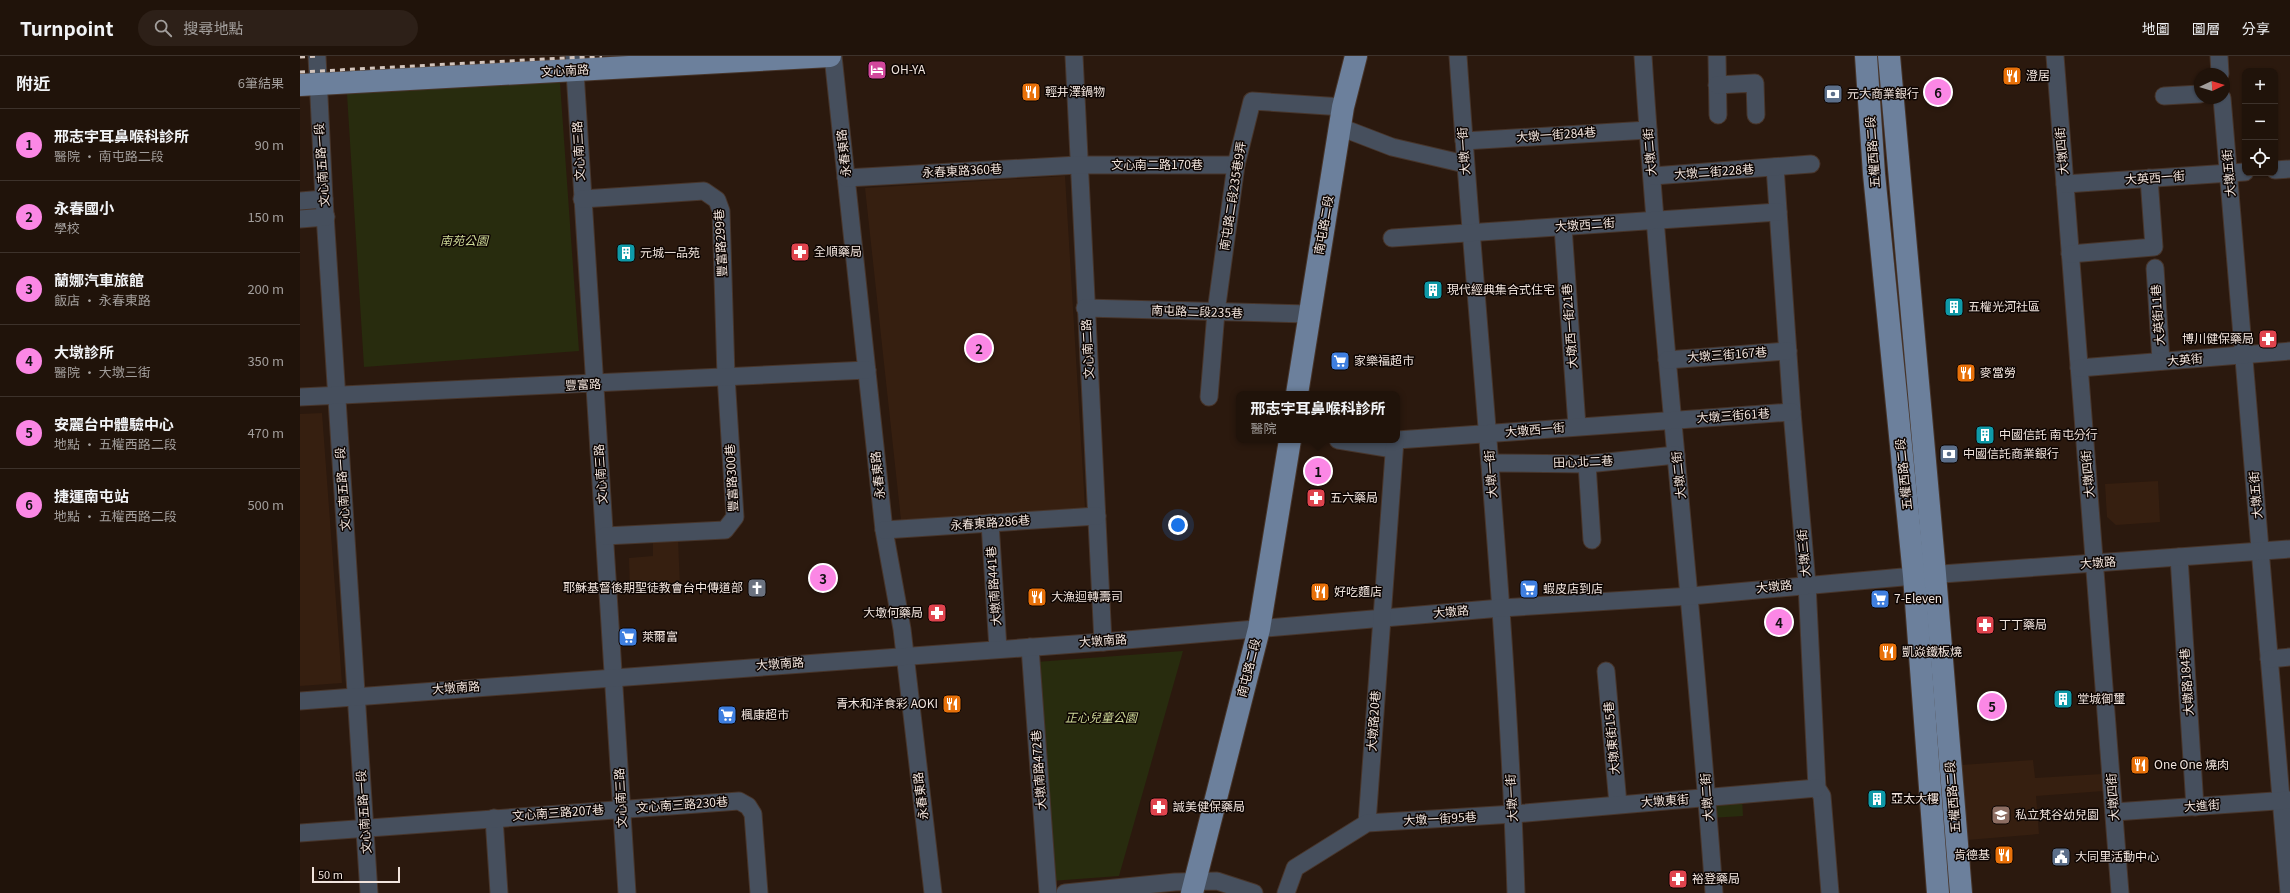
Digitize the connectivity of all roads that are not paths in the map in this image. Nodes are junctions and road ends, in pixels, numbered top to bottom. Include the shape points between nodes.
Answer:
1 (317, 56) edge
2 (830, 56) edge
3 (833, 56) edge
4 (1074, 56) edge
5 (1356, 56) edge
6 (1458, 56) edge
7 (1643, 56) edge
8 (1717, 56) edge
9 (1866, 56) edge
10 (1890, 56) edge
11 (2055, 56) edge
12 (2219, 56) edge
13 (574, 63) edge
14 (2220, 68) edge
15 (309, 85) edge
16 (1717, 85) junction
17 (2194, 94) edge
18 (2164, 96) dead end
19 (2223, 104) edge
20 (1718, 115) dead end
21 (1756, 115) dead end
22 (1342, 117) junction
23 (1648, 130) junction
24 (1464, 141) junction
25 (1465, 164) junction
26 (1811, 164) dead end
27 (1078, 165) junction
28 (1236, 165) junction
29 (1776, 167) junction
30 (2290, 169) edge
31 (2278, 170) edge
32 (2237, 172) edge
33 (1653, 176) junction
34 (846, 178) junction
35 (2149, 178) junction
36 (2065, 184) junction
37 (324, 199) junction
38 (582, 199) junction
39 (300, 201) edge
40 (1778, 212) junction
41 (326, 217) junction
42 (300, 219) edge
43 (1656, 219) junction
44 (1563, 227) junction
45 (1470, 233) junction
46 (1392, 238) dead end
47 (2070, 254) junction
48 (2155, 268) dead end
49 (1085, 308) junction
50 (1216, 312) junction
51 (1308, 314) junction
52 (1788, 351) junction
53 (2290, 352) edge
54 (2244, 355) junction
55 (1667, 360) junction
56 (2161, 362) junction
57 (2079, 368) junction
58 (867, 370) junction
59 (726, 376) junction
60 (595, 384) junction
61 (1297, 391) edge
62 (337, 396) junction
63 (300, 397) edge
64 (1209, 397) dead end
65 (1792, 412) junction
66 (1674, 420) junction
67 (1577, 426) junction
68 (1488, 434) junction
69 (1290, 443) edge
70 (1395, 443) edge
71 (1400, 443) edge
72 (1676, 456) junction
73 (1490, 463) junction
74 (1587, 464) junction
75 (1097, 516) junction
76 (990, 523) junction
77 (884, 530) junction
78 (605, 536) junction
79 (1592, 540) dead end
80 (2290, 548) edge
81 (2260, 551) junction
82 (2179, 557) junction
83 (2095, 563) junction
84 (1936, 574) junction
85 (1914, 576) junction
86 (1807, 584) junction
87 (1691, 596) junction
88 (1501, 608) junction
89 (1382, 618) junction
90 (1259, 629) junction
91 (1103, 642) junction
92 (1030, 647) junction
93 (998, 649) junction
94 (905, 655) junction
95 (2290, 658) edge
96 (2269, 659) junction
97 (1606, 671) dead end
98 (614, 676) junction
99 (356, 696) junction
100 (300, 700) edge
101 (1817, 788) junction
102 (1708, 798) junction
103 (2286, 801) edge
104 (1618, 804) junction
105 (2195, 807) junction
106 (622, 808) junction
107 (2114, 812) junction
108 (1514, 814) junction
109 (494, 818) junction
110 (1367, 823) junction
111 (365, 828) junction
112 (300, 833) edge
113 (1194, 887) edge
114 (1102, 891) edge
115 (369, 893) edge
116 (499, 893) edge
117 (627, 893) edge
118 (758, 893) edge
119 (933, 893) edge
120 (1048, 893) edge
121 (1065, 893) edge
122 (1254, 893) edge
123 (1286, 893) edge
124 (1516, 893) edge
125 (1714, 893) edge
126 (1830, 893) edge
127 (1938, 893) edge
128 (1961, 893) edge
129 (2120, 893) edge
130 (2289, 893) edge

1 - 15 street, 文心南五路一段
2 - 13 main road, 文心南路
3 - 34 street, 永春東路
4 - 27 street, 文心南二路
5 - 22 main road, 南屯路二段
6 - 24 street, 大墩一街
7 - 23 street, 大墩二街
8 - 16 street
9 - 85 main road, 五權西路二段 via 1875,181
10 - 84 main road, 五權西路二段
11 - 36 street, 大墩四街
12 - 14 street
13 - 15 main road, 文心南路
13 - 38 street, 文心南三路
15 - 37 street, 文心南五路一段
16 - 20 street
16 - 21 street via 1755,83
17 - 18 street
19 - 32 street, 大墩五街
22 - 25 street via 1392,147
22 - 28 street, 南屯路二段235巷9弄 via 1252,101
22 - 51 main road, 南屯路二段
23 - 24 street, 大墩一街284巷
23 - 33 street, 大墩二街
24 - 25 street, 大墩一街
25 - 45 street, 大墩一街
26 - 29 street, 大墩二街228巷
27 - 28 street, 文心南二路170巷
27 - 34 street, 永春東路360巷
27 - 49 street, 文心南二路
28 - 50 street, 南屯路二段235巷9弄
29 - 33 street, 大墩二街228巷
29 - 40 street
30 - 31 street
32 - 35 street, 大英西一街
32 - 54 street, 大墩五街
33 - 43 street, 大墩二街
34 - 58 street, 永春東路
35 - 36 street, 大英西一街
35 - 47 street via 2154,247
36 - 47 street, 大墩四街
37 - 39 street
37 - 41 street, 文心南五路一段
38 - 59 street, 豐富路299巷 via 704,192 717,200 721,210
38 - 60 street, 文心南三路
40 - 43 street, 大墩西二街
40 - 52 street, 大墩三街
41 - 42 street
41 - 62 street, 文心南五路一段
43 - 44 street, 大墩西二街
43 - 55 street, 大墩二街
44 - 45 street, 大墩西二街
44 - 67 street, 大墩西一街21巷
45 - 46 street, 大墩西二街
45 - 68 street, 大墩一街
47 - 57 street, 大墩四街
48 - 56 street, 大英街11巷
49 - 50 street, 南屯路二段235巷
49 - 75 street, 文心南二路
50 - 51 street, 南屯路二段235巷
50 - 64 street, 南屯路二段235巷9弄
51 - 61 main road, 南屯路二段
52 - 55 street, 大墩三街167巷
52 - 65 street, 大墩三街
53 - 54 street, 大英街
54 - 56 street, 大英街
54 - 81 street, 大墩五街
55 - 66 street, 大墩二街
56 - 57 street, 大英街
57 - 83 street, 大墩四街
58 - 59 street, 豐富路
58 - 77 street, 永春東路
59 - 60 street, 豐富路
59 - 78 street, 豐富路300巷 via 735,517 725,530
60 - 62 street, 豐富路
60 - 78 street, 文心南三路
62 - 63 street, 豐富路
62 - 99 street, 文心南五路一段
65 - 66 street, 大墩三街61巷
65 - 86 street, 大墩三街
66 - 67 street, 大墩西一街
66 - 72 street, 大墩二街
67 - 68 street, 大墩西一街
68 - 71 street, 大墩西一街
68 - 73 street, 大墩一街
69 - 90 main road, 南屯路二段
70 - 89 street
72 - 74 street, 田心北二巷
72 - 87 street, 大墩二街
73 - 74 street, 田心北二巷
73 - 88 street, 大墩一街
74 - 79 street
75 - 76 street, 永春東路286巷
75 - 91 street, 文心南二路
76 - 77 street, 永春東路286巷
76 - 93 street, 大墩南路441巷
77 - 94 street, 永春東路
78 - 98 street, 文心南三路
80 - 81 street, 大墩路
81 - 82 street, 大墩路
81 - 96 street, 大墩五街
82 - 83 street, 大墩路
82 - 105 street, 大墩路184巷
83 - 84 street, 大墩路
83 - 107 street, 大墩四街
84 - 85 street, 大墩路
84 - 128 main road, 五權西路二段
85 - 86 street, 大墩路
85 - 127 main road, 五權西路二段
86 - 87 street, 大墩路
86 - 101 street, 大墩三街
87 - 88 street, 大墩路
87 - 102 street, 大墩二街
88 - 89 street, 大墩路
88 - 108 street, 大墩一街
89 - 90 street, 大墩路
89 - 110 street, 大墩路20巷
90 - 91 street, 大墩南路
90 - 113 main road, 南屯路二段
91 - 92 street, 大墩南路
92 - 93 street, 大墩南路
92 - 120 street, 大墩南路472巷
93 - 94 street, 大墩南路
94 - 98 street, 大墩南路
94 - 119 street, 永春東路
95 - 96 street
96 - 103 street, 大墩五街
97 - 104 street, 大墩東街15巷
98 - 99 street, 大墩南路
98 - 106 street, 文心南三路
99 - 100 street, 大墩南路
99 - 111 street, 文心南五路一段
101 - 102 street, 大墩東街
101 - 126 street, 大墩三街 via 1822,796
102 - 104 street, 大墩東街
102 - 125 street, 大墩二街
103 - 105 street, 大進街
103 - 130 street, 大墩五街
104 - 108 street, 大墩東街
105 - 107 street, 大進街
106 - 109 street, 文心南三路207巷
106 - 117 street, 文心南三路
106 - 118 street, 文心南三路230巷 via 739,801 748,806 753,814
107 - 129 street, 大墩四街
108 - 110 street, 大墩一街95巷
108 - 124 street, 大墩一街
109 - 111 street, 文心南三路207巷
109 - 116 street
110 - 123 street via 1295,868
111 - 112 street, 文心南三路207巷
111 - 115 street, 文心南五路一段
113 - 114 street
113 - 122 street via 1217,881
114 - 121 street

